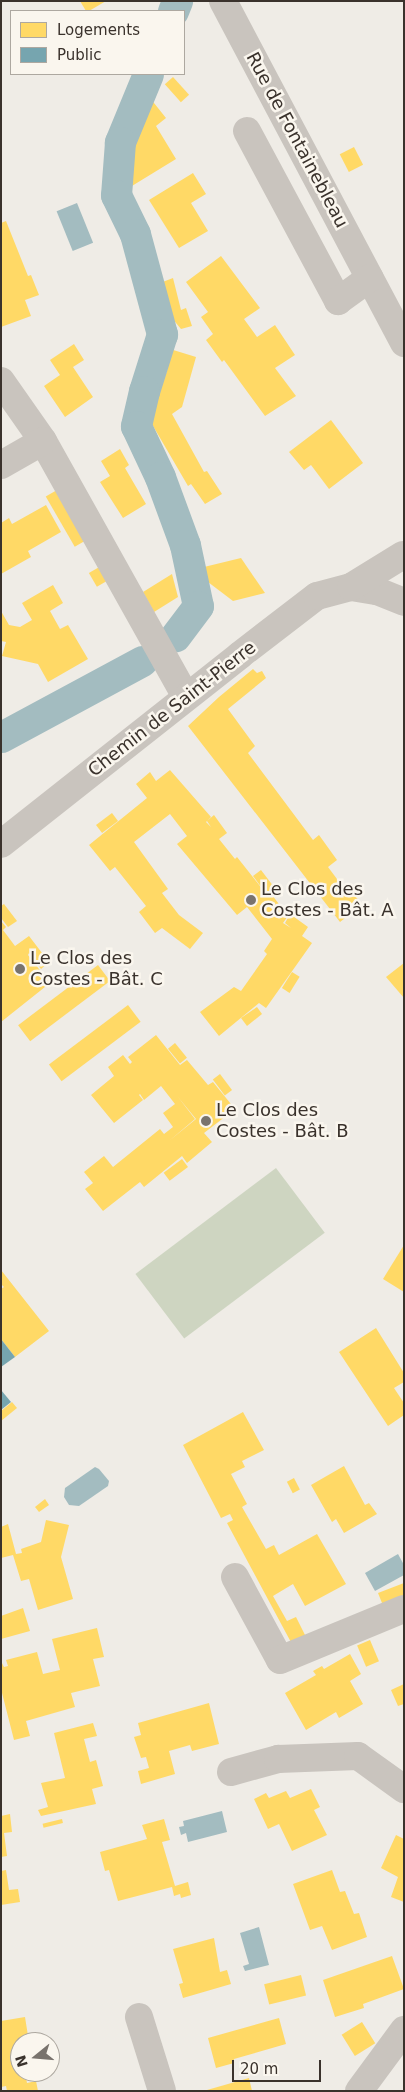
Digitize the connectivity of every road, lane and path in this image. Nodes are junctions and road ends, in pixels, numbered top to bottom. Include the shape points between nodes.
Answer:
1 (223, 1) edge
2 (247, 131) dead end
3 (370, 278) junction
4 (404, 343) edge
5 (1, 381) edge
6 (43, 441) junction
7 (1, 465) edge
8 (404, 555) edge
9 (404, 585) edge
10 (351, 587) junction
11 (404, 602) edge
12 (186, 697) junction
13 (1, 844) edge
14 (235, 1577) dead end
15 (404, 1609) edge
16 (231, 1772) dead end
17 (404, 1789) edge
18 (139, 2017) dead end
19 (404, 2030) edge
20 (162, 2091) edge
21 (359, 2091) edge

1 - 3 street, Rue de Fontainebleau
2 - 3 street via 338,301
3 - 4 street, Rue de Fontainebleau
5 - 6 street
6 - 7 street
6 - 12 street
8 - 9 street via 401,574
8 - 10 street, Chemin de Saint-Pierre
10 - 11 street, Chemin de Saint-Pierre via 377,591
10 - 12 street, Chemin de Saint-Pierre via 318,596
12 - 13 street, Chemin de Saint-Pierre
14 - 15 street via 280,1660
16 - 17 street via 278,1759 358,1756
18 - 20 street
19 - 21 street

